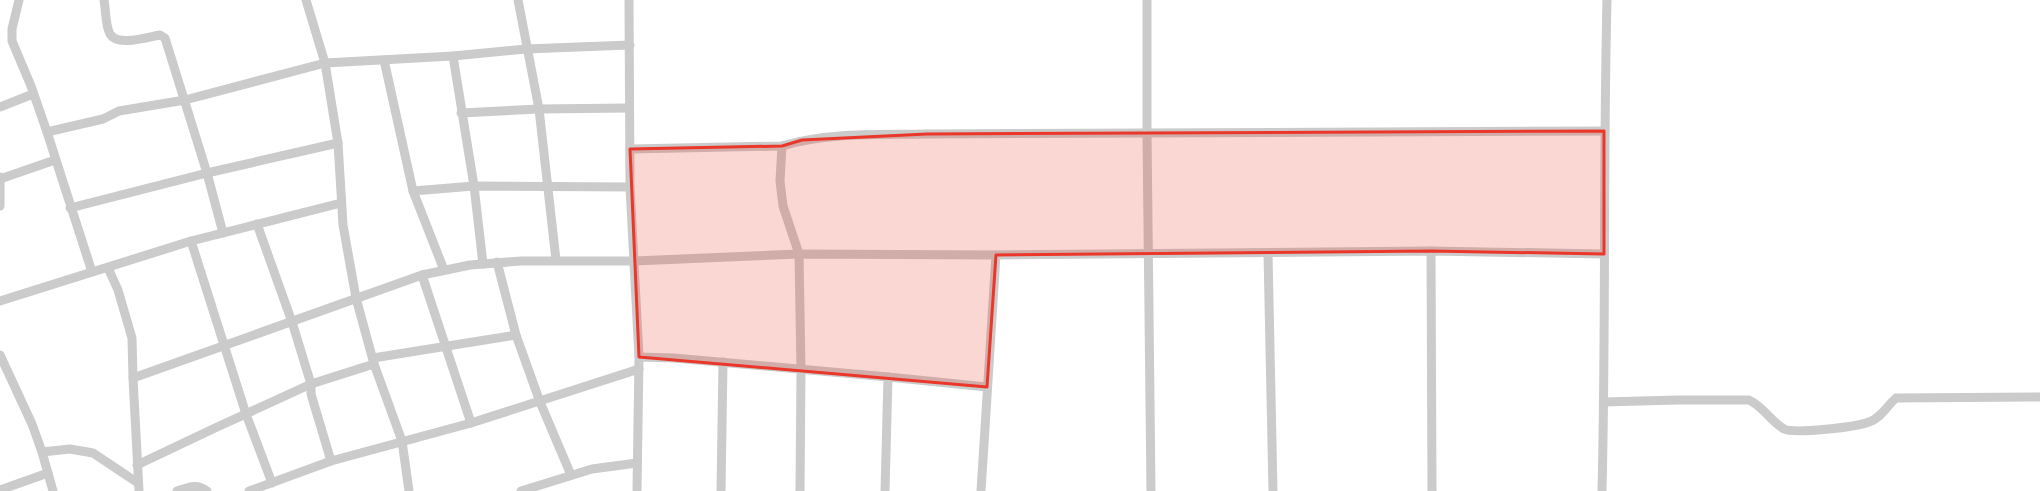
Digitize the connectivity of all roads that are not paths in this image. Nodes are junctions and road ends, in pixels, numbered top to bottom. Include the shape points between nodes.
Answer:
1 (19, 0) edge
2 (104, 0) edge
3 (306, 0) edge
4 (518, 0) edge
5 (629, 0) edge
6 (1147, 0) edge
7 (1608, 0) edge
8 (630, 45) junction
9 (526, 49) junction
10 (453, 56) junction
11 (384, 60) junction
12 (325, 63) junction
13 (33, 94) junction
14 (185, 100) junction
15 (0, 107) edge
16 (629, 108) junction
17 (539, 109) junction
18 (461, 113) junction
19 (1604, 131) junction
20 (47, 132) junction
21 (1147, 134) junction
22 (338, 143) junction
23 (782, 146) junction
24 (630, 149) junction
25 (55, 160) junction
26 (207, 173) junction
27 (0, 178) edge
28 (474, 186) junction
29 (548, 186) junction
30 (630, 187) junction
31 (413, 191) junction
32 (340, 203) junction
33 (0, 206) edge
34 (70, 208) junction
35 (257, 224) junction
36 (222, 233) junction
37 (191, 241) junction
38 (1431, 251) junction
39 (1268, 253) junction
40 (799, 254) junction
41 (1604, 254) junction
42 (996, 255) junction
43 (1150, 255) junction
44 (556, 260) junction
45 (634, 261) junction
46 (498, 262) junction
47 (483, 264) junction
48 (108, 268) junction
49 (444, 270) junction
50 (92, 272) junction
51 (422, 275) junction
52 (356, 298) junction
53 (0, 301) edge
54 (292, 322) junction
55 (516, 335) junction
56 (225, 346) junction
57 (446, 348) junction
58 (0, 355) edge
59 (639, 357) junction
60 (373, 361) junction
61 (723, 362) junction
62 (639, 370) junction
63 (801, 370) junction
64 (888, 377) junction
65 (133, 378) junction
66 (311, 384) junction
67 (987, 387) junction
68 (2040, 397) edge
69 (540, 402) junction
70 (1604, 402) junction
71 (246, 414) junction
72 (470, 423) junction
73 (402, 441) junction
74 (42, 452) junction
75 (331, 461) junction
76 (637, 463) junction
77 (138, 465) junction
78 (48, 473) junction
79 (571, 475) junction
80 (272, 483) junction
81 (139, 487) edge
82 (0, 490) edge
83 (53, 491) edge
84 (178, 491) edge
85 (207, 491) edge
86 (249, 491) edge
87 (410, 491) edge
88 (520, 491) edge
89 (637, 491) edge
90 (721, 491) edge
91 (800, 491) edge
92 (885, 491) edge
93 (981, 491) edge
94 (1151, 491) edge
95 (1273, 491) edge
96 (1432, 491) edge
97 (1602, 491) edge

1 - 13 street via 11,35
2 - 14 street via 110,34 115,39 122,41 163,36
3 - 12 street
4 - 9 street
5 - 8 street
6 - 21 street
7 - 19 street
8 - 9 street
8 - 16 street
9 - 10 street
9 - 17 street
10 - 11 street
10 - 18 street
11 - 12 street
11 - 31 street
12 - 14 street
12 - 22 street
13 - 15 street
13 - 20 street
14 - 20 street via 120,111 102,119
14 - 26 street
16 - 17 street
16 - 24 street
17 - 18 street
17 - 29 street
18 - 28 street
19 - 21 street
19 - 41 street
20 - 25 street
21 - 23 street via 830,136
21 - 43 street
22 - 26 street
22 - 32 street
23 - 24 street
23 - 40 street via 780,181 783,206
24 - 30 street
25 - 27 street
25 - 34 street
26 - 34 street
26 - 36 street
27 - 33 street
28 - 29 street
28 - 31 street
28 - 47 street
29 - 30 street
29 - 44 street
30 - 45 street
31 - 49 street
32 - 35 street
32 - 52 street
34 - 50 street
35 - 36 street
35 - 54 street
36 - 37 street
37 - 48 street
37 - 56 street
38 - 39 street
38 - 41 street
38 - 96 street
39 - 43 street
39 - 95 street
40 - 42 street
40 - 45 street
40 - 63 street
41 - 70 street
42 - 43 street
42 - 67 street
43 - 94 street
44 - 45 street
44 - 46 street
45 - 59 street
46 - 47 street
46 - 55 street
47 - 49 street
48 - 50 street
48 - 65 street via 118,290 132,338
49 - 51 street
50 - 53 street
51 - 52 street
51 - 57 street
52 - 54 street
52 - 60 street
54 - 56 street
54 - 66 street
55 - 57 street
55 - 69 street
56 - 65 street
56 - 71 street
57 - 60 street
57 - 72 street
58 - 74 street
59 - 61 street
59 - 62 street
60 - 66 street
60 - 73 street
61 - 63 street
61 - 90 street
62 - 69 street
62 - 76 street
63 - 64 street
63 - 91 street
64 - 67 street
64 - 92 street
65 - 77 street
66 - 71 street
66 - 75 street via 311,394
67 - 93 street
68 - 70 street via 1896,398 1887,405 1880,416 1869,422 1798,432 1778,424 1759,404 1749,400
69 - 72 street
69 - 79 street
70 - 97 street
71 - 77 street
71 - 80 street
72 - 73 street
73 - 75 street
73 - 87 street
74 - 78 street
74 - 81 street via 70,449 93,453
75 - 80 street
76 - 79 street via 592,469
76 - 89 street
77 - 81 street
78 - 82 street
78 - 83 street
79 - 88 street
80 - 86 street
84 - 85 street via 195,486

